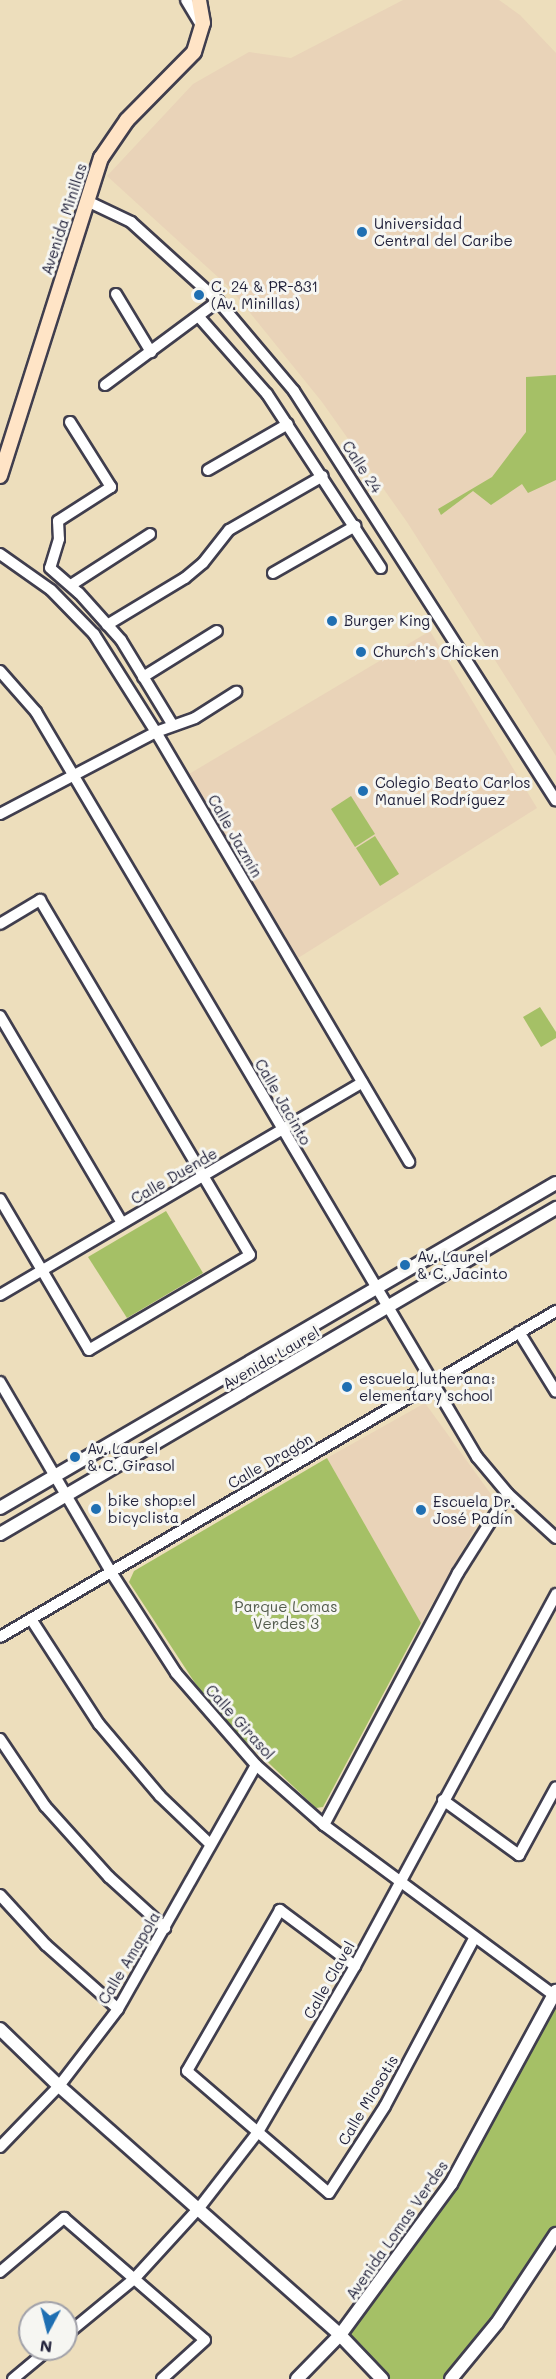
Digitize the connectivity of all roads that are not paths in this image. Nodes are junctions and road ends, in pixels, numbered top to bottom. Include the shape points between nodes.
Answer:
1 (186, 0) edge
2 (199, 0) edge
3 (202, 27) junction
4 (87, 201) junction
5 (116, 294) dead end
6 (218, 300) junction
7 (199, 316) junction
8 (151, 352) junction
9 (105, 385) dead end
10 (70, 422) dead end
11 (288, 424) junction
12 (208, 470) dead end
13 (0, 476) edge
14 (323, 476) junction
15 (355, 526) junction
16 (150, 534) dead end
17 (0, 554) edge
18 (381, 568) dead end
19 (273, 573) dead end
20 (71, 585) junction
21 (107, 625) junction
22 (217, 631) dead end
23 (0, 671) edge
24 (143, 677) junction
25 (236, 692) dead end
26 (172, 724) junction
27 (156, 732) junction
28 (74, 775) junction
29 (556, 800) edge
30 (0, 814) edge
31 (0, 924) edge
32 (0, 1016) edge
33 (362, 1083) junction
34 (282, 1130) junction
35 (409, 1162) dead end
36 (202, 1176) junction
37 (556, 1183) edge
38 (0, 1199) edge
39 (556, 1208) edge
40 (122, 1223) junction
41 (42, 1270) junction
42 (376, 1288) junction
43 (0, 1294) edge
44 (387, 1307) junction
45 (556, 1311) edge
46 (519, 1332) junction
47 (0, 1382) edge
48 (431, 1384) junction
49 (556, 1392) edge
50 (54, 1477) junction
51 (508, 1494) junction
52 (66, 1495) junction
53 (0, 1509) edge
54 (0, 1534) edge
55 (556, 1538) edge
56 (111, 1572) junction
57 (556, 1594) edge
58 (31, 1619) junction
59 (0, 1637) edge
60 (0, 1739) edge
61 (256, 1765) junction
62 (556, 1787) edge
63 (443, 1800) junction
64 (324, 1825) junction
65 (210, 1844) junction
66 (400, 1882) junction
67 (0, 1895) edge
68 (165, 1928) junction
69 (475, 1937) junction
70 (355, 1966) junction
71 (555, 1993) edge
72 (118, 2009) junction
73 (0, 2029) edge
74 (59, 2086) junction
75 (258, 2132) junction
76 (0, 2147) edge
77 (199, 2208) junction
78 (556, 2234) edge
79 (0, 2272) edge
80 (134, 2279) junction
81 (78, 2325) edge
82 (340, 2335) junction
83 (35, 2361) edge
84 (13, 2379) edge
85 (162, 2379) edge
86 (297, 2379) edge
87 (382, 2379) edge
88 (451, 2379) edge

1 - 3 street
2 - 3 main road, Avenida Minillas
3 - 4 main road, Avenida Minillas via 194,52 127,120 101,158
4 - 6 street, Calle 24 via 131,222
4 - 13 main road, Avenida Minillas
5 - 8 street
6 - 7 street
6 - 29 street, Calle 24 via 294,391
7 - 8 street
7 - 11 street
8 - 9 street
10 - 20 street via 111,487 58,521 58,539 50,568
11 - 12 street
11 - 14 street
14 - 15 street
14 - 21 street via 229,530 185,578
15 - 18 street
15 - 19 street
16 - 20 street
17 - 27 street, Calle Jazmín via 51,590 94,634
20 - 21 street
21 - 24 street
22 - 24 street
23 - 28 street, Calle Jacinto via 36,712
24 - 26 street
25 - 26 street via 195,718
26 - 27 street
27 - 28 street
27 - 33 street, Calle Jazmín
28 - 30 street
28 - 34 street, Calle Jacinto
31 - 36 street via 40,900
32 - 40 street
33 - 34 street, Calle Duende
33 - 35 street, Calle Jazmín
34 - 36 street, Calle Duende
34 - 42 street, Calle Jacinto
36 - 40 street, Calle Duende
36 - 41 street via 250,1255 89,1350
37 - 42 street, Avenida Laurel
38 - 41 street
39 - 44 street, Avenida Laurel
40 - 41 street, Calle Duende
41 - 43 street, Calle Duende
42 - 44 street, Calle Jacinto
42 - 50 street, Avenida Laurel
44 - 48 street, Calle Jacinto
44 - 52 street, Avenida Laurel
45 - 46 street, Calle Dragón
46 - 48 street, Calle Dragón
46 - 49 street
47 - 50 street, Calle Girasol
48 - 51 street, Calle Jacinto via 477,1457
48 - 56 street, Calle Dragón
50 - 52 street, Calle Girasol
50 - 53 street, Avenida Laurel
51 - 55 street, Calle Jacinto
51 - 64 street via 458,1573
52 - 54 street, Avenida Laurel
52 - 56 street, Calle Girasol
56 - 58 street, Calle Dragón
56 - 61 street, Calle Girasol via 176,1673
57 - 63 street, Calle Clavel
58 - 59 street, Calle Dragón
58 - 65 street via 99,1724 160,1796
60 - 68 street via 45,1806 109,1877
61 - 64 street, Calle Girasol
61 - 65 street, Calle Amapola
62 - 63 street via 519,1855
63 - 66 street, Calle Clavel
64 - 66 street, Calle Girasol
65 - 68 street, Calle Amapola
66 - 69 street, Calle Girasol
66 - 70 street, Calle Clavel
67 - 72 street via 46,1945
68 - 72 street, Calle Amapola
69 - 71 street, Calle Girasol
69 - 75 street, Calle Miosotis via 385,2106 329,2193
70 - 75 street, Calle Clavel
70 - 75 street via 279,1910 187,2071
71 - 82 street, Avenida Lomas Verdes via 451,2184
72 - 74 street, Calle Amapola
73 - 74 street
74 - 76 street, Calle Amapola
74 - 77 street
75 - 77 street, Calle Clavel
77 - 80 street, Calle Clavel
77 - 82 street
78 - 88 street via 497,2323
79 - 80 street via 64,2218
80 - 81 street, Calle Clavel
80 - 85 street via 205,2340
82 - 86 street, Avenida Lomas Verdes
82 - 87 street
83 - 84 street

